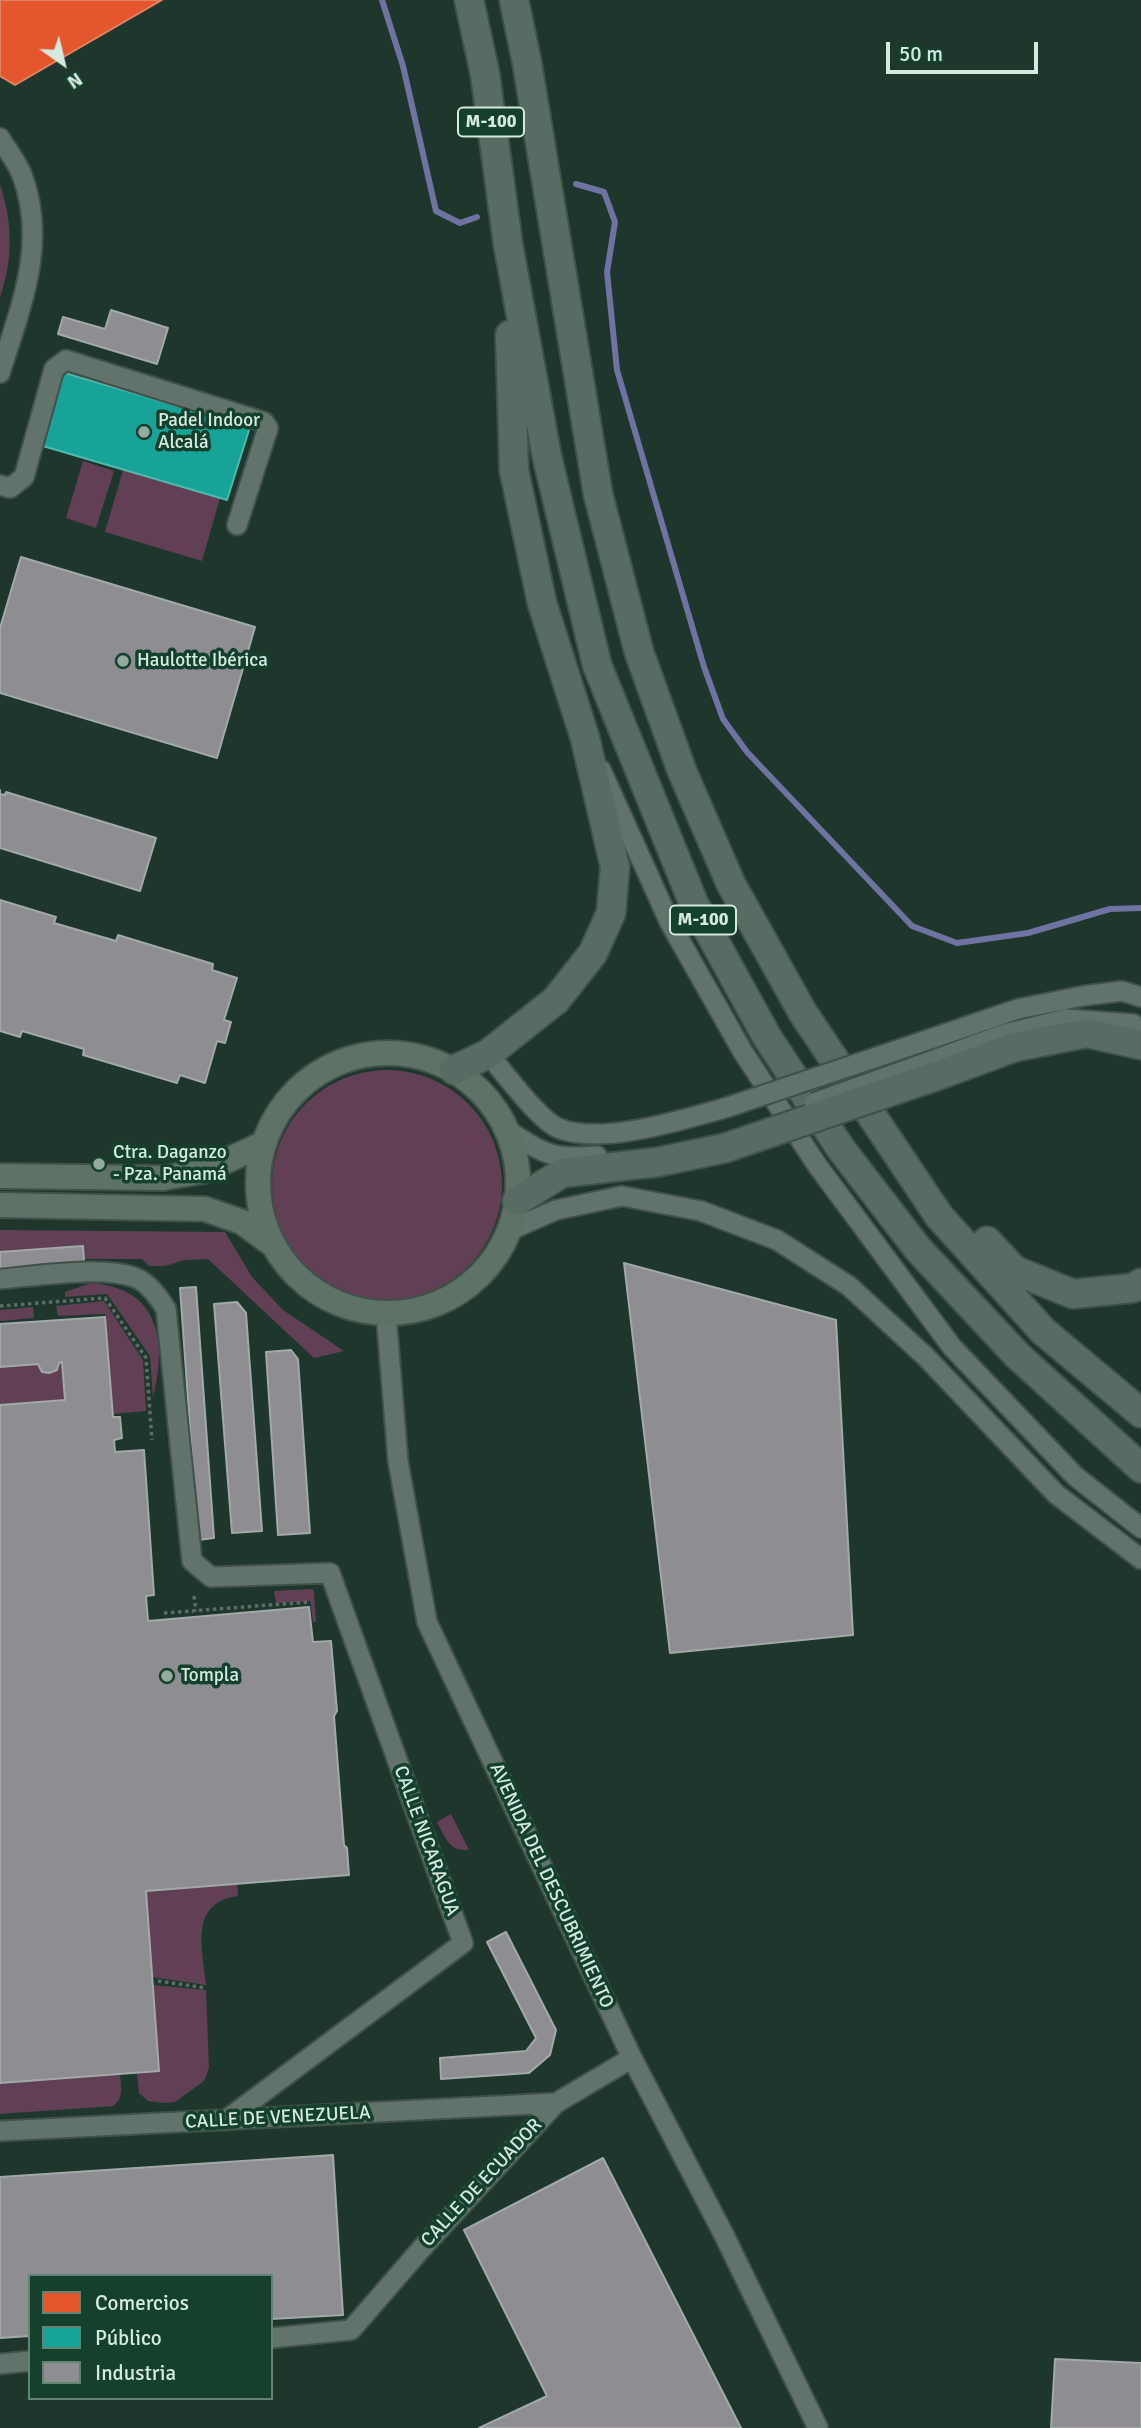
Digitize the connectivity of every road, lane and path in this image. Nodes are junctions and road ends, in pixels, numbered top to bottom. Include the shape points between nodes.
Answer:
1 (469, 0) edge
2 (514, 0) edge
3 (0, 138) edge
4 (508, 244) junction
5 (0, 373) edge
6 (0, 485) edge
7 (237, 525) dead end
8 (585, 737) junction
9 (1141, 997) edge
10 (1141, 1029) edge
11 (1141, 1045) edge
12 (488, 1054) junction
13 (934, 1068) junction
14 (453, 1070) junction
15 (882, 1128) junction
16 (507, 1130) junction
17 (723, 1142) junction
18 (263, 1144) junction
19 (0, 1176) edge
20 (517, 1201) junction
21 (0, 1205) edge
22 (510, 1230) junction
23 (272, 1244) junction
24 (0, 1279) edge
25 (1141, 1283) edge
26 (0, 1306) edge
27 (386, 1314) junction
28 (1141, 1413) edge
29 (152, 1440) dead end
30 (1141, 1468) edge
31 (1141, 1528) edge
32 (1141, 1559) edge
33 (194, 1596) dead end
34 (309, 1602) dead end
35 (196, 1611) junction
36 (164, 1613) dead end
37 (158, 1981) dead end
38 (206, 1988) dead end
39 (632, 2058) junction
40 (556, 2103) junction
41 (226, 2120) junction
42 (0, 2132) edge
43 (273, 2338) edge
44 (28, 2361) edge
45 (0, 2364) edge
46 (818, 2428) edge

1 - 4 highway, M-100 via 485,74
2 - 15 highway, M-100 via 598,494 639,652 682,771 731,884 803,1013
3 - 5 street via 22,174 33,219 31,272
4 - 8 highway via 514,470 542,603
4 - 30 highway, M-100 via 547,457 597,665 694,904 767,1037 841,1149 918,1249 1017,1355
6 - 7 street via 10,488 24,477 54,369 66,360 264,422 268,428
8 - 12 highway via 615,867 611,913 593,953 556,1000
8 - 31 street via 670,923 743,1052 817,1165 952,1348 1074,1476
9 - 12 street, bridge via 1122,991 1018,1009 728,1107 625,1132 583,1133 557,1127
10 - 13 street via 1133,1024 1066,1019 1005,1034
11 - 13 highway via 1087,1033
12 - 14 highway
13 - 17 highway, bridge
14 - 16 main road via 476,1086
14 - 18 main road via 418,1056 379,1053 341,1062 307,1081 281,1109
15 - 25 highway via 1014,1270 1073,1294 1133,1288
15 - 28 highway, M-100 via 939,1216 1043,1331
16 - 17 street via 538,1150 566,1158
16 - 20 main road via 517,1165
17 - 20 highway via 658,1162 562,1172
18 - 19 main road via 204,1171 163,1178
18 - 23 main road via 260,1212
20 - 22 main road
21 - 23 main road via 205,1209 242,1222
22 - 27 main road via 490,1264 461,1291 426,1308
22 - 32 street via 556,1210 622,1195 701,1211 777,1240 849,1286 926,1357 1056,1494
23 - 27 main road via 292,1272 319,1294 352,1308
24 - 41 street, CALLE NICARAGUA via 93,1272 137,1278 156,1293 166,1309 192,1561 211,1577 330,1573 463,1943
26 - 29 path via 105,1297 146,1358
27 - 39 street, AVENIDA DEL DESCUBRIMIENTO via 398,1461 427,1622
33 - 35 path
34 - 35 path
35 - 36 path
37 - 38 path
39 - 40 street, CALLE DE ECUADOR
39 - 46 street, AVENIDA DEL DESCUBRIMIENTO
40 - 41 street, CALLE DE VENEZUELA
40 - 43 street, CALLE DE ECUADOR via 351,2330
41 - 42 street, CALLE DE VENEZUELA
44 - 45 street

